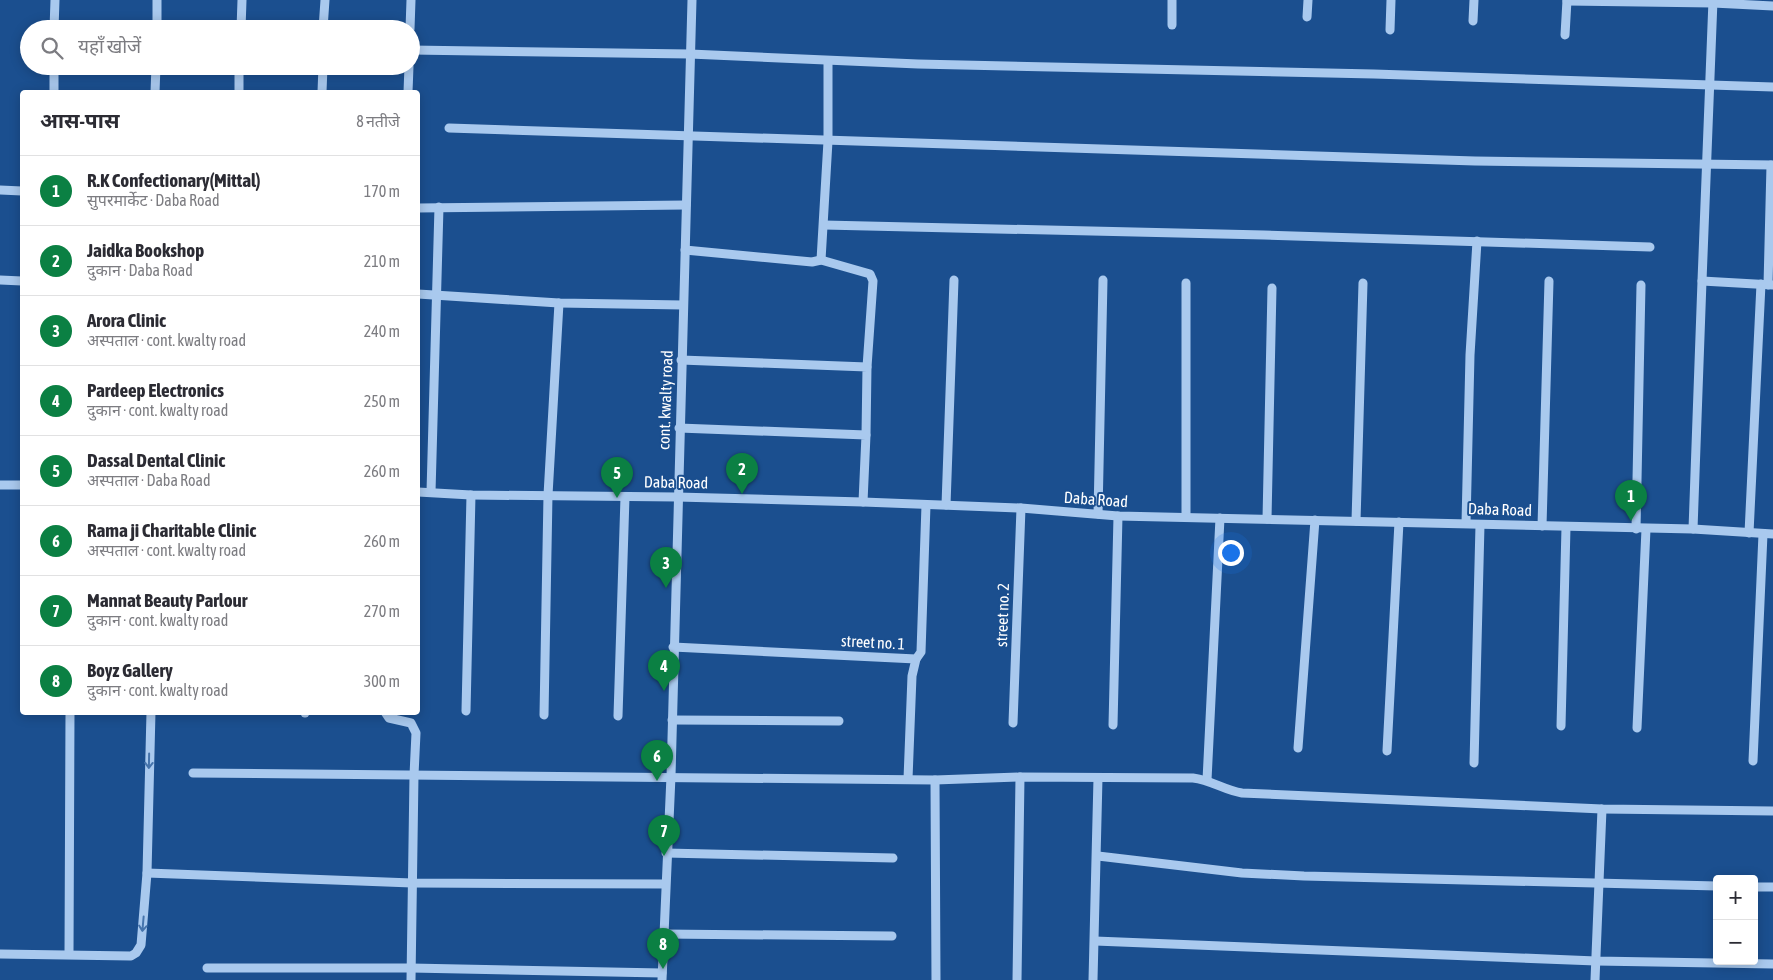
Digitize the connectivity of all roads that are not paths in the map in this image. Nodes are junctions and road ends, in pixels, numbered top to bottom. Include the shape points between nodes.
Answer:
1 (55, 0) edge
2 (157, 0) edge
3 (242, 0) edge
4 (324, 0) edge
5 (411, 0) edge
6 (692, 0) edge
7 (1172, 0) edge
8 (1308, 0) edge
9 (1391, 0) edge
10 (1474, 0) edge
11 (1567, 0) edge
12 (1714, 1) edge
13 (1773, 6) edge
14 (1306, 17) dead end
15 (54, 20) edge
16 (157, 20) edge
17 (241, 20) edge
18 (323, 20) edge
19 (410, 20) edge
20 (1473, 21) dead end
21 (1172, 25) dead end
22 (1390, 30) dead end
23 (1565, 35) dead end
24 (420, 50) edge
25 (690, 54) junction
26 (828, 62) junction
27 (54, 75) edge
28 (156, 75) edge
29 (240, 75) edge
30 (322, 75) edge
31 (408, 75) edge
32 (1710, 84) junction
33 (1773, 86) edge
34 (54, 90) edge
35 (156, 90) edge
36 (239, 90) edge
37 (322, 90) edge
38 (408, 90) edge
39 (449, 128) dead end
40 (689, 137) junction
41 (828, 141) junction
42 (1708, 163) junction
43 (1772, 165) edge
44 (0, 190) edge
45 (20, 191) edge
46 (686, 205) junction
47 (420, 208) edge
48 (438, 208) junction
49 (824, 225) junction
50 (1477, 241) junction
51 (1650, 248) dead end
52 (685, 250) junction
53 (821, 260) junction
54 (0, 280) edge
55 (954, 280) dead end
56 (1103, 280) dead end
57 (20, 281) edge
58 (1702, 281) junction
59 (1549, 282) dead end
60 (1186, 283) dead end
61 (1363, 283) dead end
62 (1641, 285) dead end
63 (1767, 285) edge
64 (1272, 288) dead end
65 (420, 294) edge
66 (437, 295) junction
67 (559, 303) junction
68 (683, 305) junction
69 (681, 360) junction
70 (867, 367) junction
71 (679, 428) junction
72 (866, 435) junction
73 (20, 485) edge
74 (0, 486) edge
75 (420, 492) edge
76 (431, 492) junction
77 (548, 495) junction
78 (471, 496) junction
79 (625, 496) junction
80 (677, 496) junction
81 (863, 502) junction
82 (946, 505) junction
83 (926, 506) junction
84 (1021, 508) junction
85 (1098, 514) junction
86 (1118, 516) junction
87 (1186, 517) junction
88 (1220, 518) junction
89 (1268, 519) junction
90 (1315, 520) junction
91 (1356, 521) junction
92 (1399, 522) junction
93 (1466, 523) junction
94 (1480, 525) junction
95 (1542, 526) junction
96 (1566, 527) junction
97 (1641, 529) junction
98 (1693, 529) junction
99 (1749, 533) junction
100 (1763, 534) junction
101 (1773, 534) edge
102 (673, 647) junction
103 (916, 659) junction
104 (466, 711) dead end
105 (70, 715) edge
106 (151, 715) edge
107 (387, 715) edge
108 (544, 715) dead end
109 (618, 716) dead end
110 (672, 720) junction
111 (839, 721) dead end
112 (1013, 723) dead end
113 (1113, 725) dead end
114 (1561, 726) dead end
115 (1637, 728) dead end
116 (1298, 748) dead end
117 (1387, 751) dead end
118 (1754, 761) dead end
119 (1474, 763) dead end
120 (193, 773) dead end
121 (414, 775) junction
122 (671, 776) junction
123 (1020, 777) junction
124 (1098, 778) junction
125 (908, 779) junction
126 (935, 780) junction
127 (1207, 780) junction
128 (1602, 808) junction
129 (1773, 811) edge
130 (666, 853) junction
131 (1098, 856) junction
132 (893, 858) dead end
133 (147, 873) junction
134 (1599, 882) junction
135 (412, 883) junction
136 (664, 884) junction
137 (1713, 886) edge
138 (1758, 887) edge
139 (1773, 887) edge
140 (663, 934) junction
141 (892, 936) dead end
142 (1095, 941) junction
143 (0, 954) edge
144 (69, 954) junction
145 (1596, 961) junction
146 (1773, 964) edge
147 (207, 968) dead end
148 (412, 968) junction
149 (662, 976) edge
150 (411, 980) edge
151 (936, 980) edge
152 (1017, 980) edge
153 (1093, 980) edge
154 (1596, 980) edge

1 - 15 street
2 - 16 street
3 - 17 street
4 - 18 street
5 - 19 street
6 - 25 street, cont. kwalty road
7 - 21 street
8 - 14 street
9 - 22 street
10 - 20 street
11 - 12 street
11 - 23 street
12 - 13 street
12 - 32 street
24 - 25 street
25 - 26 street
25 - 40 street, cont. kwalty road
26 - 32 street
26 - 41 street
27 - 34 street
28 - 35 street
29 - 36 street
30 - 37 street
31 - 38 street
32 - 33 street
32 - 42 street
39 - 40 street
40 - 41 street
40 - 46 street, cont. kwalty road
41 - 42 street via 1475,161
41 - 49 street
42 - 43 street
42 - 58 street
43 - 63 street
44 - 45 street
46 - 48 street
46 - 52 street, cont. kwalty road
47 - 48 street
48 - 66 street
49 - 50 street
49 - 53 street
50 - 51 street
50 - 93 street via 1470,355
52 - 53 street via 812,262
52 - 68 street, cont. kwalty road
53 - 70 street via 866,272 872,277
54 - 57 street
55 - 82 street
56 - 85 street
58 - 63 street
58 - 98 street
59 - 95 street
60 - 87 street
61 - 91 street
62 - 97 street
63 - 99 street
64 - 89 street
65 - 66 street
66 - 67 street
66 - 76 street
67 - 68 street
67 - 77 street
68 - 69 street, cont. kwalty road
69 - 70 street
69 - 71 street, cont. kwalty road
70 - 72 street
71 - 72 street
71 - 80 street, cont. kwalty road
72 - 81 street
73 - 74 street
75 - 76 street, Daba Road
76 - 78 street, Daba Road
77 - 78 street, Daba Road
77 - 79 street, Daba Road
77 - 108 street
78 - 104 street
79 - 80 street, Daba Road
79 - 109 street
80 - 81 street, Daba Road
80 - 102 street, cont. kwalty road
81 - 83 street, Daba Road
82 - 83 street, Daba Road
82 - 84 street, Daba Road
83 - 103 street, street no. 1 via 921,652
84 - 85 street, Daba Road
84 - 112 street, street no. 2
85 - 86 street, Daba Road
86 - 87 street, Daba Road
86 - 113 street
87 - 88 street, Daba Road
88 - 89 street, Daba Road
88 - 127 street
89 - 90 street, Daba Road
90 - 91 street, Daba Road
90 - 116 street
91 - 92 street, Daba Road
92 - 93 street, Daba Road
92 - 117 street
93 - 94 street, Daba Road
94 - 95 street, Daba Road
94 - 119 street
95 - 96 street, Daba Road
96 - 97 street, Daba Road
96 - 114 street
97 - 98 street, Daba Road
97 - 115 street
98 - 99 street, Daba Road
99 - 100 street, Daba Road
100 - 101 street, Daba Road
100 - 118 street
102 - 103 street, street no. 1
102 - 110 street, cont. kwalty road
103 - 125 street via 912,676
105 - 144 street
106 -> 133 street
107 - 121 street via 415,727
110 - 111 street
110 - 122 street, cont. kwalty road
120 - 121 street
121 - 122 street
121 - 135 street
122 - 125 street
122 - 130 street, cont. kwalty road
123 - 124 street
123 - 126 street
123 - 152 street
124 - 127 street
124 - 131 street
125 - 126 street
126 - 151 street
127 - 128 street via 1242,793
128 - 129 street
128 - 134 street
130 - 132 street
130 - 136 street, cont. kwalty road
131 - 134 street via 1242,873
131 - 142 street
133 - 135 street
133 -> 144 street via 141,945 136,953 131,956
134 - 137 street
134 - 145 street
135 - 136 street
135 - 148 street
136 - 140 street, cont. kwalty road
138 - 139 street
140 - 141 street
140 - 149 street, cont. kwalty road
142 - 145 street
142 - 153 street
143 - 144 street
145 - 146 street
145 - 154 street
147 - 148 street
148 - 149 street
148 - 150 street

